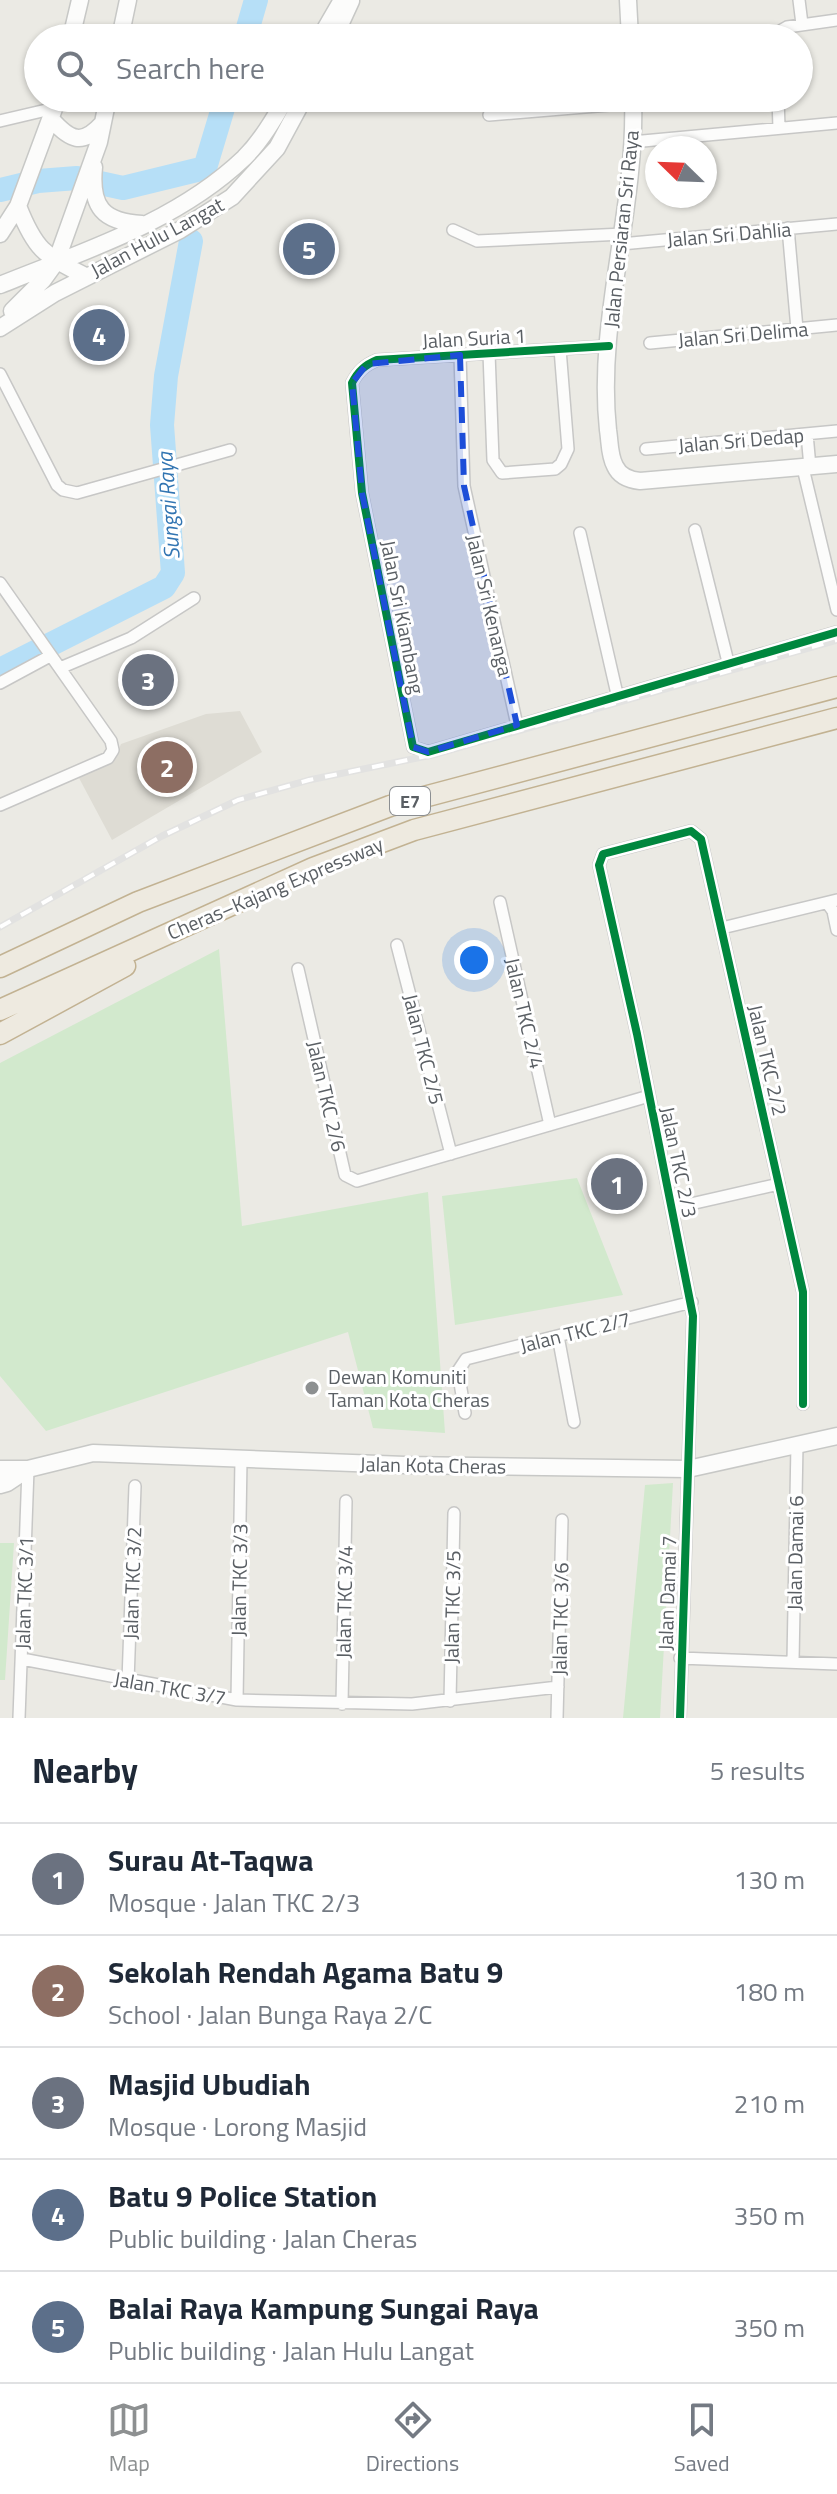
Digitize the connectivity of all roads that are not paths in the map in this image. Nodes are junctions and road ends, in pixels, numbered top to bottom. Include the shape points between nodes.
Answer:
1 (80, 0) edge
2 (128, 0) edge
3 (342, 0) edge
4 (352, 0) edge
5 (628, 0) edge
6 (799, 0) edge
7 (837, 20) edge
8 (74, 24) edge
9 (123, 24) edge
10 (328, 24) edge
11 (341, 24) edge
12 (629, 24) edge
13 (802, 24) joint
14 (41, 112) edge
15 (54, 112) edge
16 (56, 112) edge
17 (105, 112) edge
18 (278, 112) edge
19 (296, 112) edge
20 (518, 112) edge
21 (633, 112) edge
22 (778, 112) edge
23 (489, 115) dead end
24 (0, 121) edge
25 (837, 123) edge
26 (102, 124) junction
27 (779, 128) junction
28 (632, 142) junction
29 (92, 167) junction
30 (18, 206) junction
31 (144, 224) junction
32 (837, 224) edge
33 (788, 228) junction
34 (453, 230) dead end
35 (0, 234) edge
36 (622, 239) junction
37 (56, 262) junction
38 (87, 277) junction
39 (0, 285) edge
40 (837, 325) edge
41 (0, 326) edge
42 (797, 329) junction
43 (650, 343) dead end
44 (609, 346) junction
45 (560, 349) junction
46 (489, 353) junction
47 (460, 355) junction
48 (0, 374) edge
49 (352, 383) joint
50 (837, 431) edge
51 (807, 434) junction
52 (646, 449) dead end
53 (230, 450) dead end
54 (837, 464) edge
55 (806, 468) junction
56 (695, 530) dead end
57 (580, 533) dead end
58 (0, 583) edge
59 (194, 598) dead end
60 (837, 610) edge
61 (837, 632) edge
62 (48, 653) junction
63 (728, 662) junction
64 (60, 668) junction
65 (0, 683) edge
66 (837, 687) edge
67 (617, 694) junction
68 (837, 718) edge
69 (517, 725) junction
70 (0, 805) edge
71 (599, 865) joint
72 (313, 868) junction
73 (500, 902) dead end
74 (832, 902) edge
75 (722, 928) junction
76 (837, 930) edge
77 (397, 945) dead end
78 (0, 967) edge
79 (298, 969) dead end
80 (0, 1010) edge
81 (0, 1034) edge
82 (649, 1096) junction
83 (550, 1125) junction
84 (451, 1154) junction
85 (779, 1184) junction
86 (673, 1208) junction
87 (692, 1302) junction
88 (558, 1336) junction
89 (803, 1404) dead end
90 (465, 1413) dead end
91 (574, 1422) dead end
92 (837, 1436) edge
93 (797, 1444) junction
94 (241, 1460) junction
95 (0, 1469) edge
96 (28, 1469) junction
97 (688, 1469) junction
98 (0, 1485) edge
99 (135, 1486) dead end
100 (346, 1501) dead end
101 (454, 1513) dead end
102 (562, 1520) dead end
103 (680, 1658) junction
104 (22, 1659) junction
105 (793, 1661) junction
106 (837, 1664) edge
107 (128, 1681) junction
108 (558, 1687) junction
109 (237, 1700) junction
110 (450, 1701) junction
111 (342, 1704) junction
112 (19, 1718) edge
113 (557, 1718) edge
114 (680, 1718) edge

1 - 8 main road
2 - 9 main road
3 - 10 main road
4 - 11 main road
5 - 12 main road
6 - 13 street
7 - 13 street
14 - 24 street
15 - 30 main road
16 - 26 main road via 62,131 80,139
17 - 26 main road
18 - 31 main road, Jalan Hulu Langat via 245,157 182,206
19 - 38 main road, Jalan Hulu Langat via 277,148 232,197
20 - 23 street
21 - 28 main road, Jalan Persiaran Sri Raya
22 - 27 street
25 - 27 street
26 - 29 main road, Jalan Hulu Langat
27 - 28 street
28 - 36 main road, Jalan Persiaran Sri Raya
29 - 31 main road via 101,210 114,220
29 - 37 main road, Jalan Hulu Langat
30 - 35 main road
30 - 37 main road, Jalan Hulu Langat via 40,250
31 - 37 main road, Jalan Hulu Langat
32 - 33 street, Jalan Sri Dahlia
33 - 36 street, Jalan Sri Dahlia
33 - 42 street
34 - 36 street, Jalan Sri Dahlia via 477,241
36 - 44 main road, Jalan Persiaran Sri Raya
37 - 38 main road, Jalan Hulu Langat
37 - 39 main road
37 - 41 main road, Jalan Hulu Langat
38 - 41 main road
40 - 42 street, Jalan Sri Delima
42 - 43 street, Jalan Sri Delima
44 - 45 street, Jalan Suria 1
44 - 55 main road, Jalan Persiaran Sri Raya via 605,399 611,456 623,476 640,481
45 - 46 street, Jalan Suria 1
45 - 46 street via 568,449 561,464 555,469 502,473 493,460
46 - 47 street, Jalan Suria 1
47 - 49 street, Jalan Suria 1 via 377,360
47 - 69 street, Jalan Sri Kenanga via 464,486
48 - 53 street via 63,490 77,493
49 - 69 street, Jalan Sri Kiambang via 362,493 413,747 428,752
50 - 51 street, Jalan Sri Dedap
51 - 52 street, Jalan Sri Dedap
51 - 55 street
54 - 55 main road, Jalan Persiaran Sri Raya
55 - 60 street
56 - 63 street
57 - 67 street
58 - 62 street
59 - 64 street via 131,638
61 - 63 street
62 - 64 street
62 - 65 street
63 - 67 street
64 - 70 street via 113,750 108,758
66 - 78 highway, Cheras–Kajang Expressway / E7 via 390,806 138,902
67 - 69 street
68 - 72 highway, Cheras–Kajang Expressway / E7 via 414,830
71 - 75 street, Jalan TKC 2/2 via 603,854 691,831 701,839
71 - 82 street, Jalan TKC 2/3
72 - 80 highway, Cheras–Kajang Expressway / E7
72 - 81 highway
73 - 83 street, Jalan TKC 2/4
74 - 75 street
74 - 76 street
75 - 85 street, Jalan TKC 2/2
77 - 84 street, Jalan TKC 2/5
79 - 84 street, Jalan TKC 2/6 via 345,1175 357,1181
82 - 83 street
82 - 86 street, Jalan TKC 2/3
83 - 84 street
85 - 86 street
85 - 89 street, Jalan TKC 2/2 via 803,1292
86 - 87 street, Jalan TKC 2/3
87 - 88 street, Jalan TKC 2/7
87 - 97 street, Jalan TKC 2/3
88 - 90 street, Jalan TKC 2/7 via 466,1359 458,1371
88 - 91 street
92 - 93 main road, Jalan Kota Cheras
93 - 97 main road, Jalan Kota Cheras
93 - 105 street, Jalan Damai 6
94 - 96 main road, Jalan Kota Cheras via 93,1453
94 - 97 main road, Jalan Kota Cheras
94 - 109 street, Jalan TKC 3/3
95 - 96 main road, Jalan Kota Cheras
96 - 98 main road, Jalan Kota Cheras
96 - 104 street, Jalan TKC 3/1
97 - 103 street, Jalan Damai 7
99 - 107 street, Jalan TKC 3/2
100 - 111 street, Jalan TKC 3/4
101 - 110 street, Jalan TKC 3/5
102 - 108 street, Jalan TKC 3/6
103 - 105 street
103 - 114 street, Jalan Damai 7
104 - 107 street, Jalan TKC 3/7
104 - 112 street, Jalan TKC 3/1
105 - 106 street
107 - 109 street, Jalan TKC 3/7
108 - 110 street, Jalan TKC 3/7
108 - 113 street, Jalan TKC 3/6
109 - 111 street, Jalan TKC 3/7
110 - 111 street, Jalan TKC 3/7

